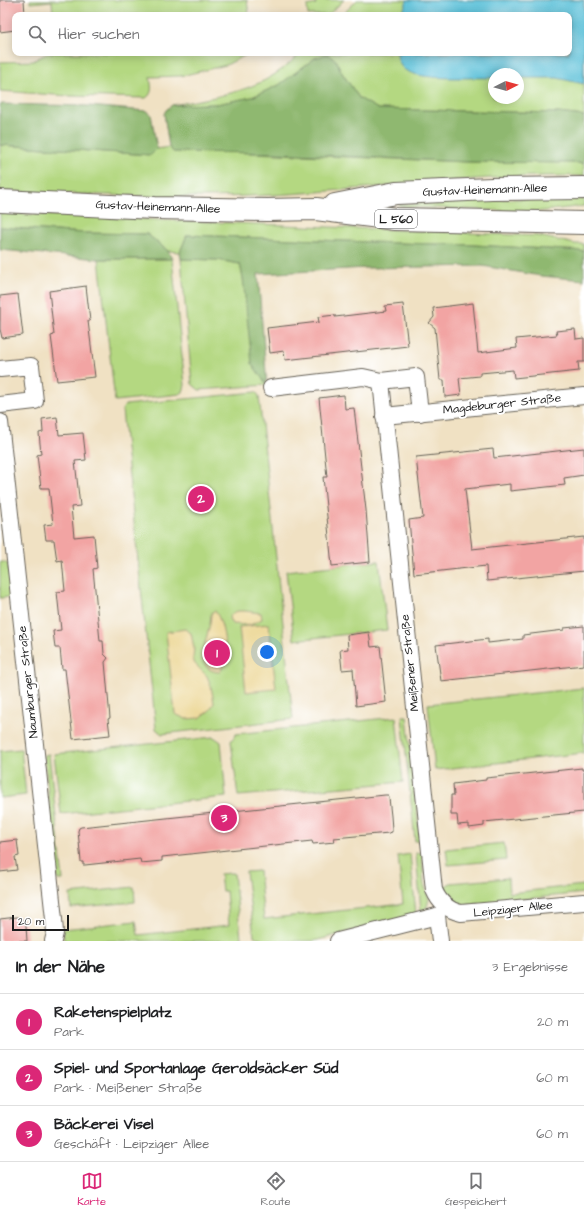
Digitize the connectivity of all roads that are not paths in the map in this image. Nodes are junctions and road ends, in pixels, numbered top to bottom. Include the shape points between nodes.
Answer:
1 (584, 188) edge
2 (0, 201) edge
3 (316, 209) junction
4 (584, 223) edge
5 (0, 369) edge
6 (380, 381) junction
7 (271, 388) dead end
8 (584, 396) edge
9 (0, 405) edge
10 (420, 412) junction
11 (384, 416) junction
12 (0, 422) edge
13 (584, 902) edge
14 (441, 911) junction
15 (53, 941) edge
16 (338, 941) edge
17 (440, 941) edge

1 - 3 main road, Gustav-Heinemann-Allee / L 560 via 396,193
2 - 3 main road, Gustav-Heinemann-Allee / L 560 via 155,208
3 - 4 main road, Gustav-Heinemann-Allee / L 560 via 396,219
5 - 9 street via 31,366 35,401
6 - 7 street via 363,377
6 - 10 street via 416,377
6 - 11 street, Meißener Straße
8 - 10 street, Magdeburger Straße
10 - 11 street
11 - 14 street, Meißener Straße via 433,883
12 - 15 street, Naumburger Straße via 54,919
13 - 14 street, Leipziger Allee via 466,914
14 - 16 street
14 - 17 street, Meißener Straße

